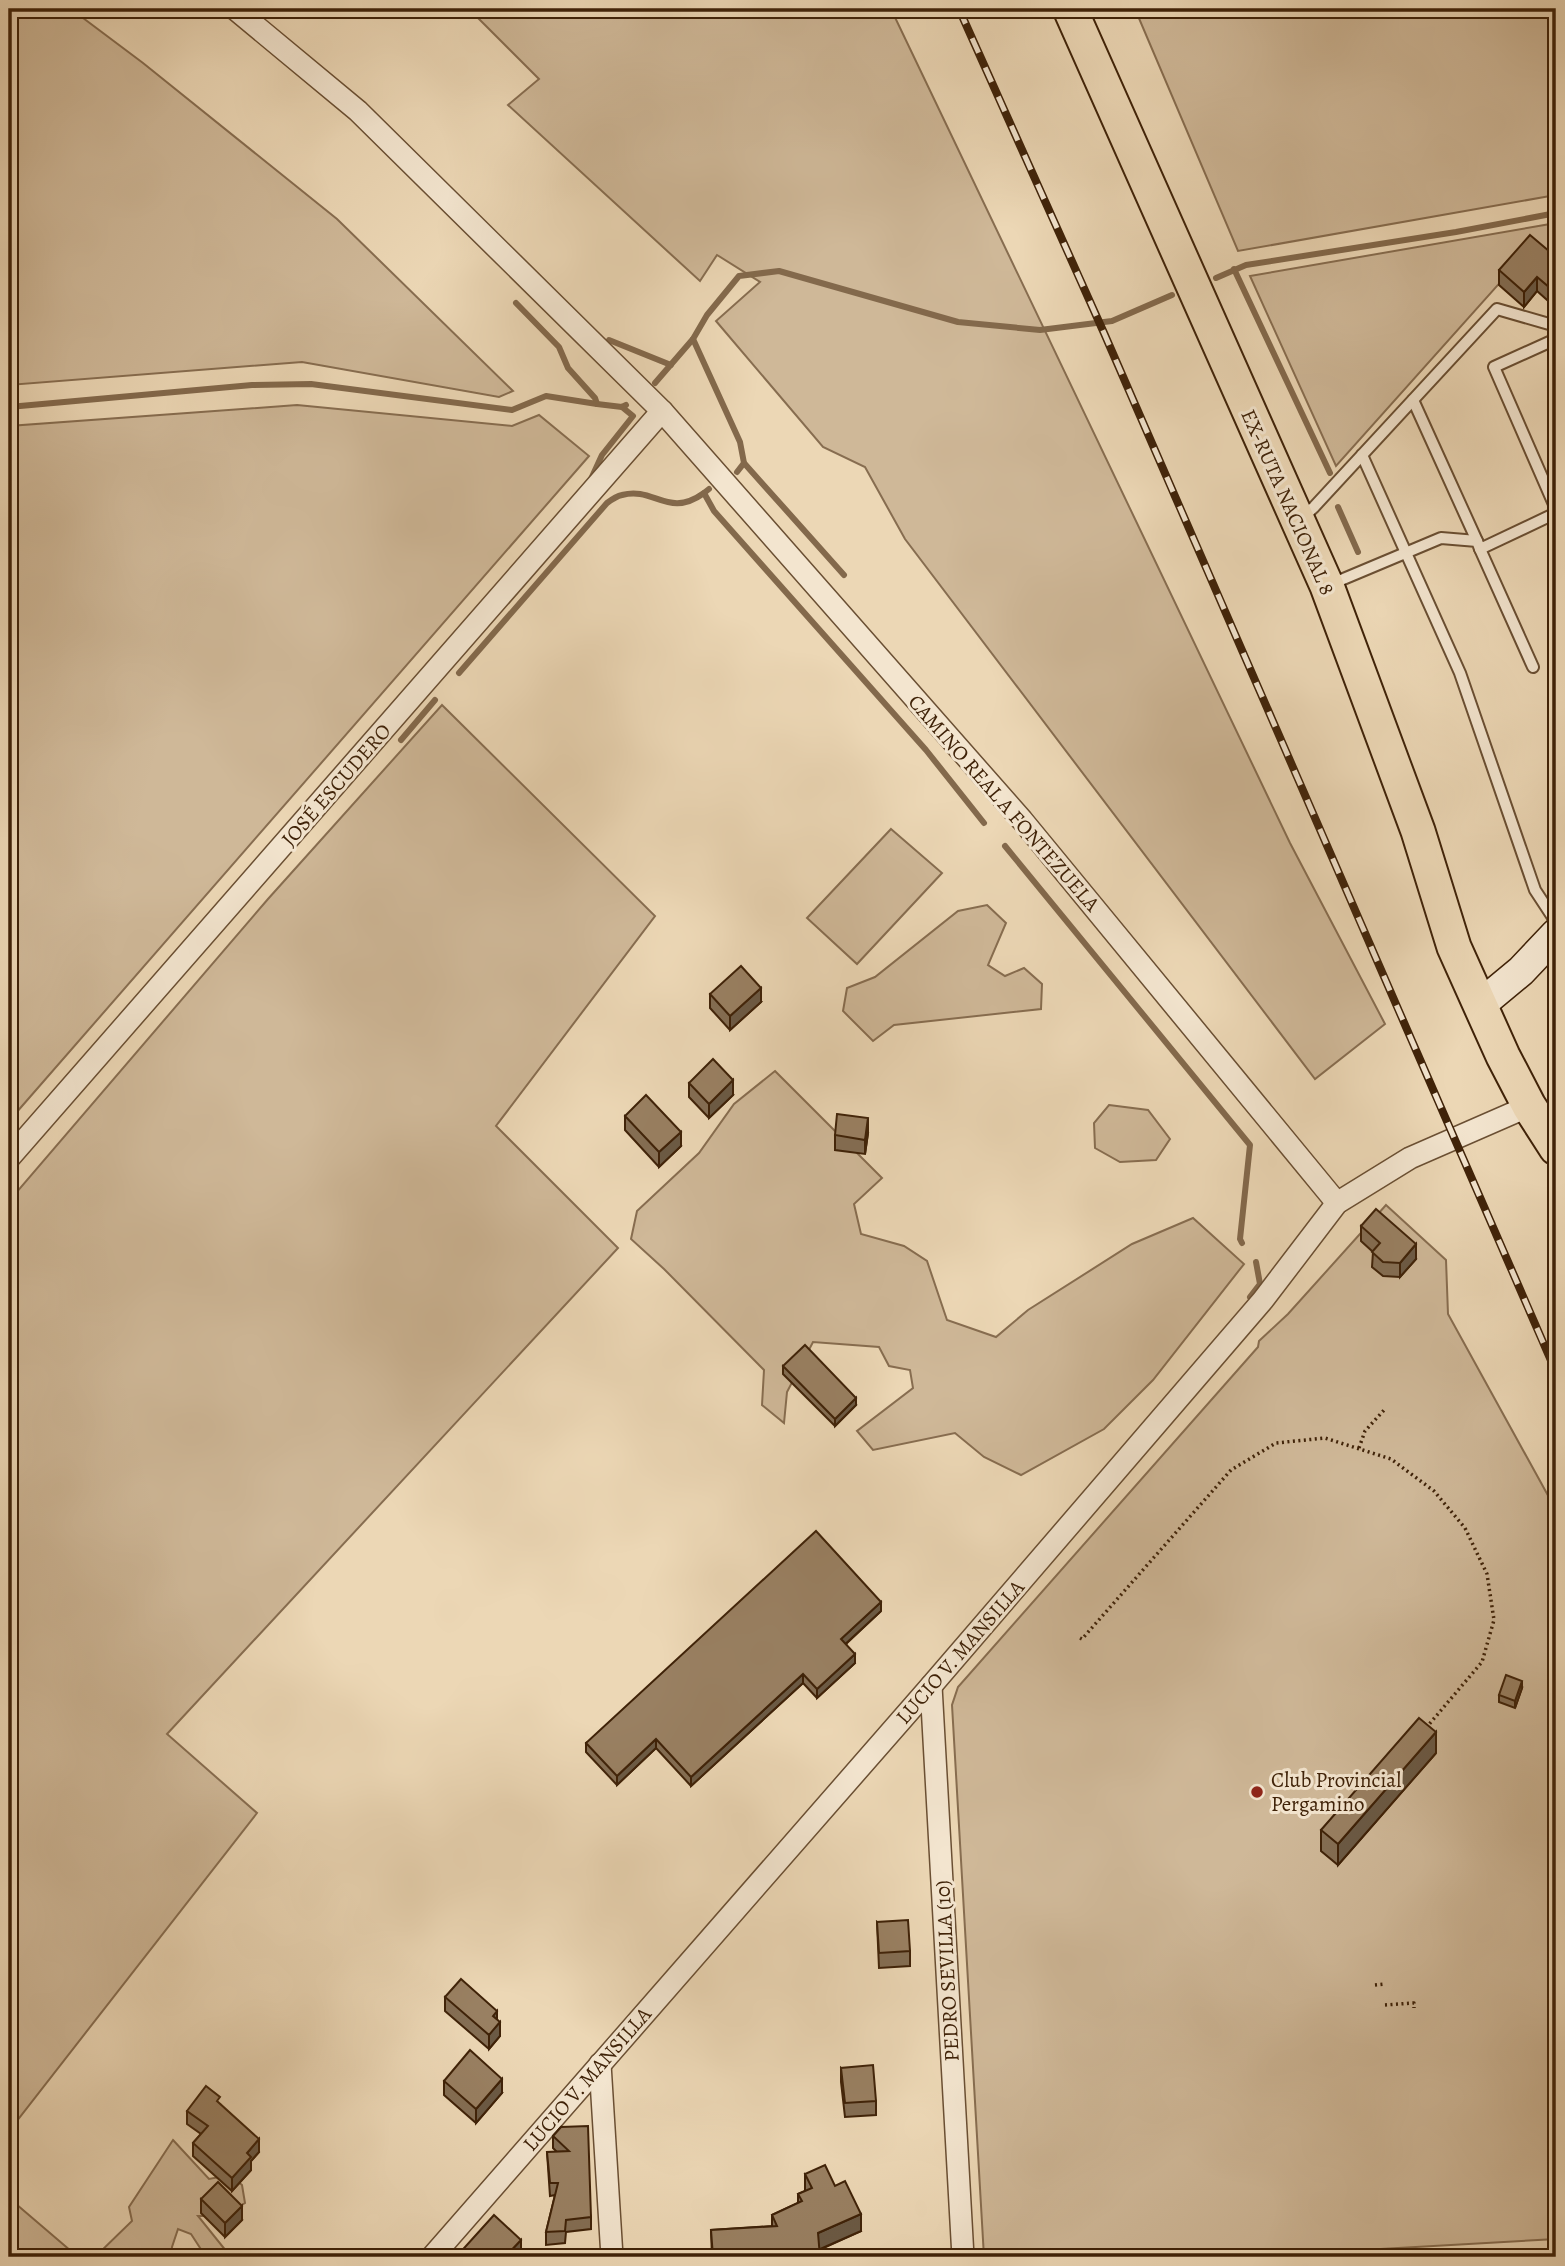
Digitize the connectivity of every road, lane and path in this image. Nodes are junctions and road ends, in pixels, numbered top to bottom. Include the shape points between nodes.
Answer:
1 (235, 9) edge
2 (1070, 9) edge
3 (1556, 326) edge
4 (1556, 339) edge
5 (1413, 400) junction
6 (662, 411) junction
7 (1362, 455) junction
8 (1556, 511) edge
9 (1298, 521) junction
10 (1479, 545) junction
11 (1407, 551) junction
12 (1327, 586) junction
13 (1533, 667) dead end
14 (1556, 922) edge
15 (1556, 934) edge
16 (1480, 1005) junction
17 (1530, 1106) junction
18 (1556, 1148) edge
19 (9, 1158) edge
20 (1337, 1203) junction
21 (1385, 1409) dead end
22 (1359, 1448) junction
23 (1080, 1638) dead end
24 (931, 1686) junction
25 (1419, 1736) edge
26 (1384, 1984) dead end
27 (1375, 1985) dead end
28 (1385, 2005) dead end
29 (1414, 2008) dead end
30 (600, 2064) junction
31 (432, 2257) edge
32 (612, 2257) edge
33 (963, 2257) edge

1 - 6 street, CAMINO REAL A FONTEZUELA via 358,111
2 - 9 main road, EX-RUTA NACIONAL 8
3 - 5 lane via 1497,309
4 - 8 lane via 1494,367
5 - 7 lane
5 - 10 lane
6 - 19 street, JOSÉ ESCUDERO
6 - 20 street, CAMINO REAL A FONTEZUELA via 1022,820
7 - 9 lane
7 - 11 lane
8 - 10 lane
9 - 12 main road, EX-RUTA NACIONAL 8
10 - 11 lane via 1441,538
10 - 13 lane
11 - 12 lane
11 - 14 lane via 1460,673 1535,890
12 - 16 main road, EX-RUTA NACIONAL 8 via 1418,831 1454,947
15 - 16 main road
16 - 17 main road, EX-RUTA NACIONAL 8
17 - 18 main road, EX-RUTA NACIONAL 8
17 - 20 street, LUCIO V. MANSILLA via 1410,1158
20 - 24 street, LUCIO V. MANSILLA via 1263,1300
21 - 22 path via 1365,1432
22 - 23 path via 1325,1438 1276,1443 1231,1470
22 - 25 path via 1391,1459 1434,1491 1465,1528 1488,1574 1494,1620 1482,1662
24 - 30 street, LUCIO V. MANSILLA
24 - 33 street, PEDRO SEVILLA (10)
26 - 27 path
28 - 29 path via 1414,2003
30 - 31 street, LUCIO V. MANSILLA
30 - 32 street

